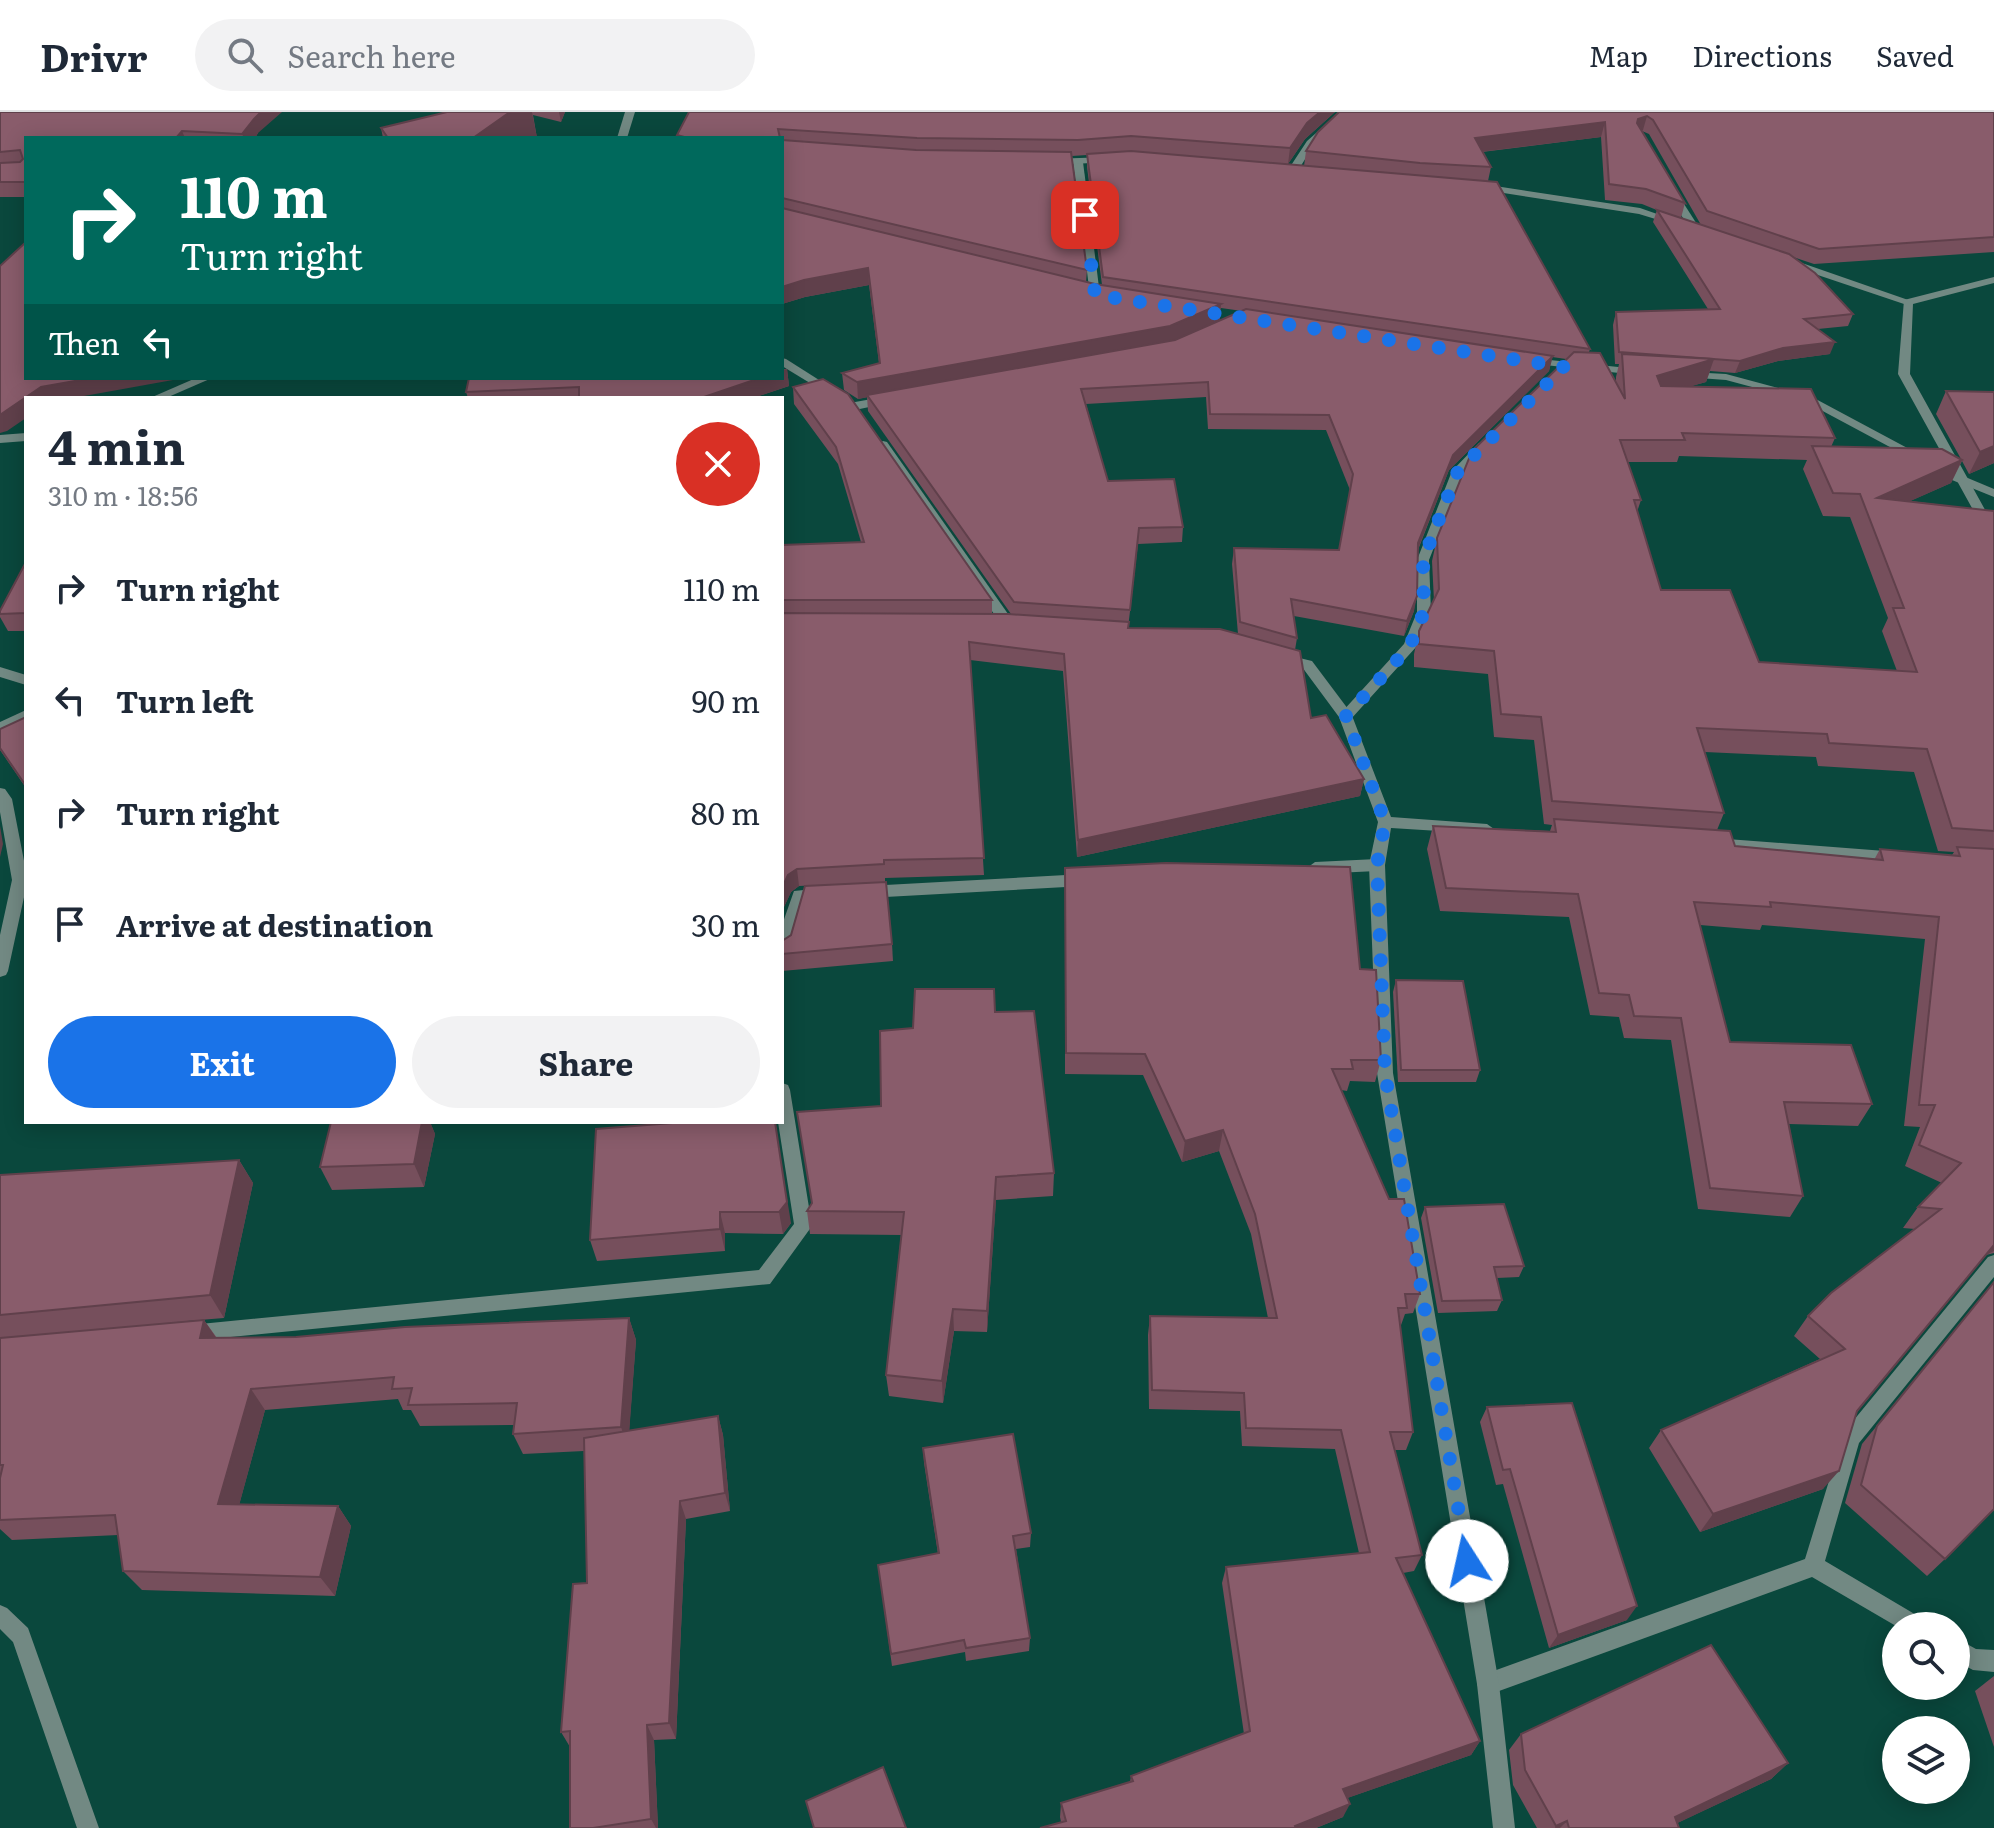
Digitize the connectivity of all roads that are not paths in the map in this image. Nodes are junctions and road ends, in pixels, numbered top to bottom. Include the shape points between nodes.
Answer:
1 (630, 112) edge
2 (1346, 112) edge
3 (623, 136) edge
4 (1117, 159) edge
5 (1034, 162) edge
6 (1078, 162) junction
7 (1278, 169) edge
8 (1293, 170) junction
9 (1309, 172) edge
10 (1666, 181) edge
11 (1470, 187) edge
12 (1695, 229) junction
13 (1710, 234) edge
14 (1784, 259) edge
15 (1994, 280) edge
16 (1080, 292) edge
17 (1095, 295) junction
18 (1110, 297) edge
19 (1908, 302) junction
20 (1520, 360) edge
21 (784, 362) edge
22 (1564, 367) junction
23 (1652, 372) edge
24 (1682, 374) edge
25 (1553, 377) edge
26 (201, 380) edge
27 (161, 396) edge
28 (901, 398) edge
29 (855, 406) junction
30 (864, 419) edge
31 (874, 432) edge
32 (24, 437) edge
33 (0, 439) edge
34 (1489, 440) edge
35 (1931, 464) edge
36 (1945, 471) edge
37 (1959, 478) junction
38 (1994, 493) edge
39 (1994, 537) edge
40 (993, 624) edge
41 (1262, 651) edge
42 (0, 672) edge
43 (24, 679) edge
44 (24, 716) edge
45 (1346, 716) junction
46 (0, 728) edge
47 (0, 793) edge
48 (1385, 822) junction
49 (1509, 830) edge
50 (1695, 842) edge
51 (1915, 858) edge
52 (1377, 865) junction
53 (1299, 869) edge
54 (1096, 880) edge
55 (784, 944) edge
56 (0, 971) edge
57 (784, 1103) edge
58 (1994, 1263) edge
59 (175, 1334) edge
60 (1813, 1566) junction
61 (1892, 1612) edge
62 (0, 1615) edge
63 (1970, 1657) edge
64 (1994, 1661) edge
65 (1488, 1684) junction
66 (88, 1828) edge
67 (1504, 1828) edge

1 - 3 street
2 - 8 street via 1310,143
4 - 6 street
5 - 6 street
6 - 17 street
7 - 8 street
8 - 9 street
10 - 12 street
11 - 12 street via 1640,211
12 - 13 street
14 - 19 street
15 - 19 street
16 - 17 street
17 - 18 street
19 - 37 street via 1904,374
20 - 22 street
21 - 29 street
22 - 23 street
22 - 25 street
24 - 35 street via 1726,377 1808,399
26 - 27 street
28 - 29 street
29 - 30 street
31 - 40 street via 1016,624
32 - 33 street
34 - 45 street via 1458,471 1423,560 1424,612 1410,646
36 - 37 street
37 - 38 street
37 - 39 street
41 - 45 street via 1307,664
42 - 43 street
44 - 46 street
45 - 48 street
47 - 56 street via 20,880
48 - 49 street
48 - 52 street
50 - 51 street
52 - 53 street
52 - 65 street via 1385,1073
54 - 55 street via 799,895
57 - 59 street via 803,1226 764,1278
58 - 60 street via 1851,1438
60 - 61 street
60 - 65 street
62 - 66 street via 21,1635
63 - 64 street
65 - 67 street

